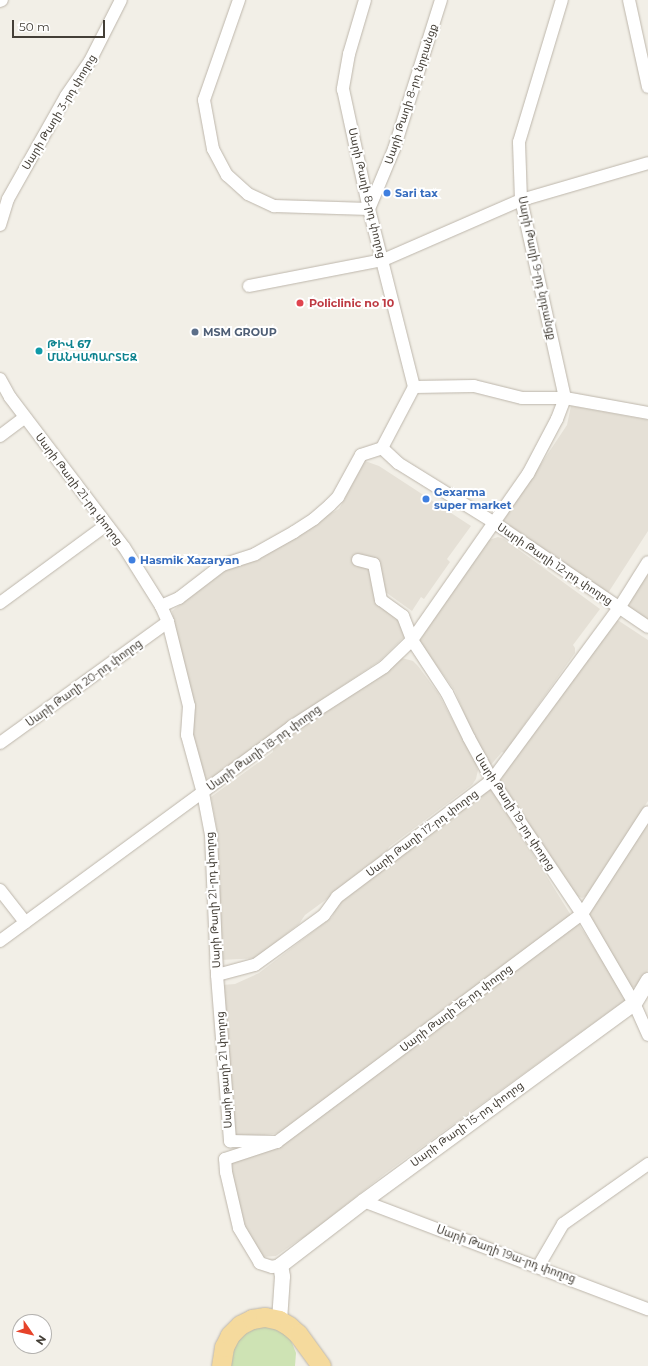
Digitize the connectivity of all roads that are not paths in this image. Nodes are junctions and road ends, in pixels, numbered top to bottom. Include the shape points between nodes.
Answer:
1 (121, 0) edge
2 (239, 0) edge
3 (366, 0) edge
4 (441, 0) edge
5 (562, 0) edge
6 (629, 0) edge
7 (648, 87) edge
8 (648, 163) edge
9 (521, 200) junction
10 (369, 209) junction
11 (0, 225) edge
12 (383, 260) junction
13 (250, 286) dead end
14 (0, 379) edge
15 (414, 386) junction
16 (565, 398) junction
17 (648, 413) edge
18 (25, 417) junction
19 (0, 436) edge
20 (382, 448) junction
21 (493, 522) junction
22 (106, 525) junction
23 (358, 560) dead end
24 (648, 562) edge
25 (0, 603) edge
26 (161, 606) junction
27 (619, 608) junction
28 (168, 622) junction
29 (648, 627) edge
30 (412, 640) junction
31 (0, 743) edge
32 (492, 780) junction
33 (203, 793) junction
34 (648, 812) edge
35 (0, 890) edge
36 (582, 914) junction
37 (25, 922) junction
38 (0, 941) edge
39 (217, 975) junction
40 (648, 980) edge
41 (634, 1003) junction
42 (648, 1035) edge
43 (278, 1142) junction
44 (648, 1164) edge
45 (363, 1201) junction
46 (280, 1265) junction
47 (538, 1267) junction
48 (648, 1309) edge
49 (279, 1320) junction
50 (298, 1334) junction
51 (222, 1364) edge
52 (306, 1366) edge
53 (320, 1366) edge

1 - 11 street, Սարի Թաղի 3-րդ փողոց via 90,61 66,96 8,199
2 - 10 street via 204,100 213,149 227,175 248,194 274,206
3 - 10 street, Սարի Թաղի 8-րդ փողոց via 349,54 343,89
4 - 10 street, Սարի Թաղի 8-րդ նրբանցք via 394,148
5 - 9 street, Սարի Թաղի 9-րդ նրբանցք via 520,142
6 - 7 street
8 - 9 street
9 - 12 street
9 - 16 street, Սարի Թաղի 9-րդ նրբանցք
10 - 12 street, Սարի Թաղի 8-րդ փողոց
12 - 13 street
12 - 15 street, Սարի Թաղի 8-րդ փողոց
14 - 18 street, Սարի Թաղի 21-րդ փողոց
15 - 16 street via 472,386 522,398
15 - 20 street
16 - 17 street
16 - 21 street via 528,474
18 - 19 street
18 - 22 street, Սարի Թաղի 21-րդ փողոց
20 - 21 street, Սարի Թաղի 12-րդ փողոց via 398,463
20 - 26 street via 361,456 337,498 314,519 256,554 222,565 180,598
21 - 27 street, Սարի Թաղի 12-րդ փողոց
21 - 30 street, Սարի Թաղի 18-րդ փողոց
22 - 25 street
22 - 26 street, Սարի Թաղի 21-րդ փողոց via 124,547
23 - 30 street, Սարի Թաղի 19-րդ փողոց via 374,564 381,600 403,616
24 - 27 street, Սարի Թաղի 17-րդ փողոց
26 - 28 street, Սարի Թաղի 21-րդ փողոց
27 - 29 street, Սարի Թաղի 12-րդ փողոց
27 - 32 street, Սարի Թաղի 17-րդ փողոց
28 - 31 street, Սարի Թաղի 20-րդ փողոց
28 - 33 street, Սարի Թաղի 21-րդ փողոց via 189,706 187,735
30 - 32 street, Սարի Թաղի 19-րդ փողոց via 447,692
30 - 33 street, Սարի Թաղի 18-րդ փողոց via 384,667 291,727
32 - 36 street, Սարի Թաղի 19-րդ փողոց
32 - 39 street, Սարի Թաղի 17-րդ փողոց via 337,897 324,915 255,965
33 - 37 street, Սարի Թաղի 18-րդ փողոց
33 - 39 street, Սարի Թաղի 21-րդ փողոց via 211,836
34 - 36 street, Սարի Թաղի 16-րդ փողոց
35 - 37 street
36 - 41 street, Սարի Թաղի 19-րդ փողոց
36 - 43 street, Սարի Թաղի 16-րդ փողոց
37 - 38 street, Սարի Թաղի 18-րդ փողոց
39 - 43 street, Սարի թաղի 21 փողոց via 230,1141
40 - 41 street, Սարի Թաղի 15-րդ փողոց
41 - 42 street, Սարի Թաղի 19-րդ փողոց
41 - 45 street, Սարի Թաղի 15-րդ փողոց
43 - 46 street, Սարի Թաղի 16-րդ փողոց via 225,1159 239,1228 260,1263 272,1267
44 - 47 street via 563,1224
45 - 46 street, Սարի Թաղի 15-րդ փողոց
45 - 47 street, Սարի Թաղի 19ա-րդ փողոց
46 - 49 street via 282,1276
47 - 48 street, Սարի Թաղի 19ա-րդ փողոց
49 - 50 main road
49 - 51 main road via 266,1317 252,1319 240,1325 230,1335 224,1347
50 - 52 main road via 305,1350
50 - 53 main road

